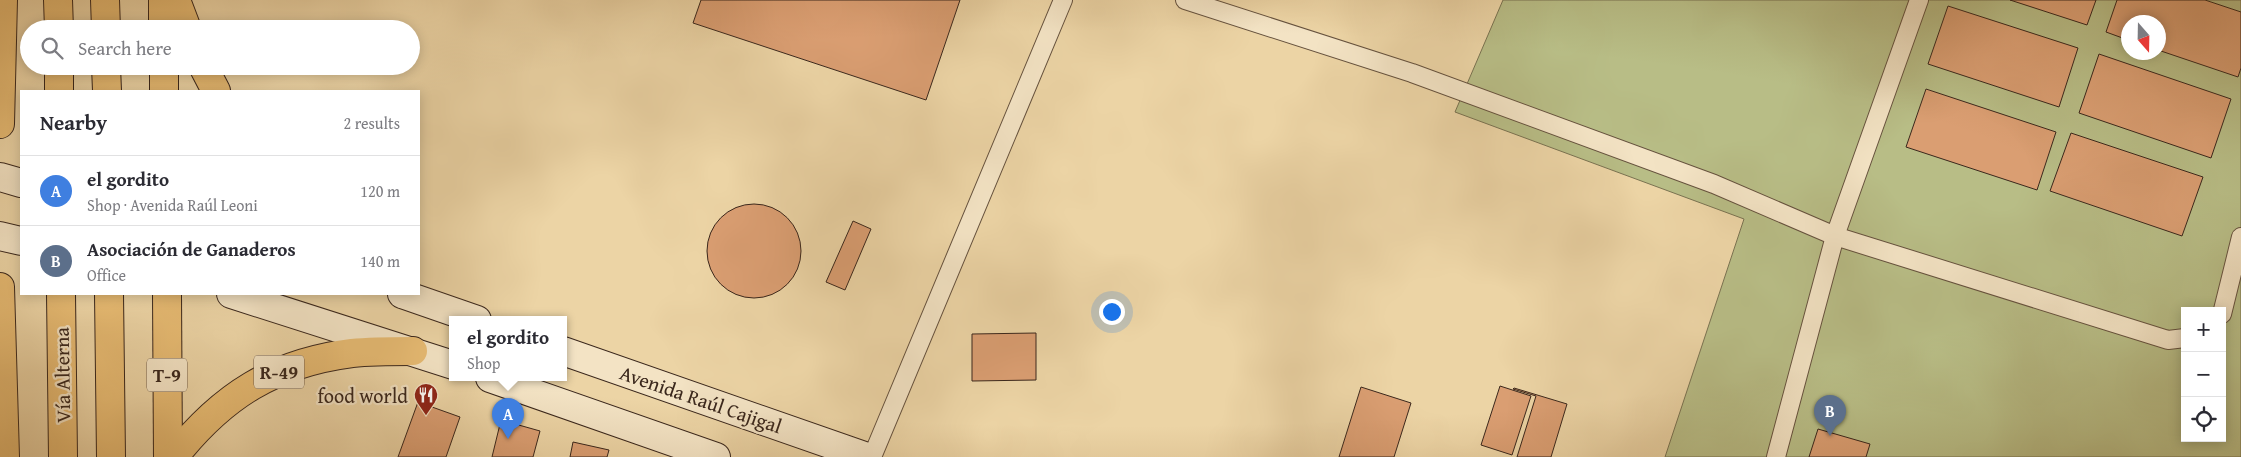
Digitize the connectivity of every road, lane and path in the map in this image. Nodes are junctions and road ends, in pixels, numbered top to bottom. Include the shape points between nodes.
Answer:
1 (3, 0) edge
2 (58, 0) edge
3 (105, 0) edge
4 (163, 0) edge
5 (176, 0) edge
6 (1063, 0) edge
7 (1185, 0) edge
8 (1919, 0) edge
9 (59, 20) edge
10 (106, 20) edge
11 (163, 20) edge
12 (184, 20) edge
13 (59, 75) edge
14 (106, 75) edge
15 (164, 75) edge
16 (208, 75) edge
17 (59, 90) edge
18 (107, 90) edge
19 (164, 90) edge
20 (215, 90) edge
21 (0, 124) edge
22 (0, 177) edge
23 (20, 183) edge
24 (0, 236) edge
25 (1835, 236) junction
26 (2241, 237) edge
27 (20, 241) edge
28 (0, 287) edge
29 (61, 295) edge
30 (110, 295) edge
31 (166, 295) edge
32 (234, 295) edge
33 (405, 295) edge
34 (2224, 307) edge
35 (465, 316) edge
36 (2181, 338) edge
37 (413, 351) junction
38 (567, 351) edge
39 (449, 364) edge
40 (499, 381) edge
41 (0, 431) edge
42 (5, 457) edge
43 (63, 457) edge
44 (111, 457) edge
45 (168, 457) edge
46 (174, 457) edge
47 (716, 457) edge
48 (867, 457) edge
49 (872, 457) edge
50 (1776, 457) edge

1 - 21 highway
2 - 9 highway
3 - 10 highway
4 - 11 highway
5 - 12 highway
6 - 49 lane
7 - 25 lane via 1412,73 1714,184
8 - 25 lane
13 - 17 highway
14 - 18 highway
15 - 19 highway
16 - 20 highway
22 - 23 main road
24 - 27 main road
25 - 36 lane via 2168,340
25 - 50 lane
26 - 34 lane
28 - 42 highway
29 - 43 highway, Vía Alterna
30 - 44 highway
31 - 45 highway, T-9
32 - 37 main road, R-49
33 - 35 main road
37 - 39 main road, R-49
37 - 46 highway, R-49 via 354,353 310,361 268,377 230,399 196,429
38 - 48 main road, Avenida Raúl Cajigal
40 - 47 main road
41 - 42 highway

